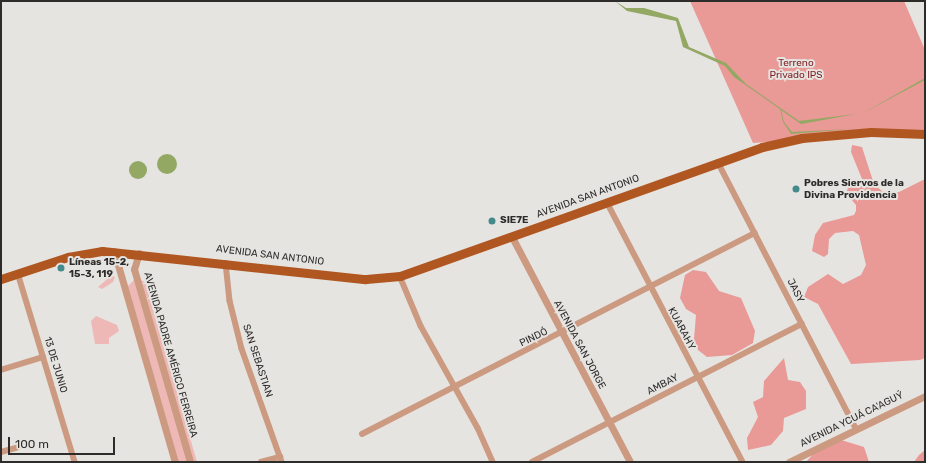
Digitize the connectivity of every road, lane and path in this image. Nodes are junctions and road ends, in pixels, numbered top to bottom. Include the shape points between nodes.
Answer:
1 (925, 134) edge
2 (718, 162) junction
3 (607, 202) junction
4 (755, 233) junction
5 (512, 237) junction
6 (114, 251) junction
7 (139, 253) junction
8 (226, 262) junction
9 (134, 269) junction
10 (121, 270) junction
11 (18, 273) junction
12 (400, 276) junction
13 (1, 279) edge
14 (648, 287) junction
15 (802, 324) junction
16 (562, 335) junction
17 (43, 358) junction
18 (1, 370) edge
19 (697, 378) junction
20 (455, 388) junction
21 (925, 396) edge
22 (609, 423) junction
23 (856, 428) junction
24 (362, 434) dead end
25 (16, 448) dead end
26 (1, 452) edge
27 (281, 460) edge
28 (75, 462) edge
29 (175, 462) edge
30 (190, 462) edge
31 (261, 462) edge
32 (493, 462) edge
33 (532, 462) edge
34 (630, 462) edge
35 (743, 462) edge
36 (789, 462) edge

1 - 2 main road, AVENIDA SAN ANTONIO via 871,132 802,138
2 - 3 main road, AVENIDA SAN ANTONIO
2 - 4 street, JASY
3 - 5 main road, AVENIDA SAN ANTONIO
3 - 14 street, KUARAHY
4 - 14 street, PINDÓ
4 - 15 street, JASY
5 - 12 main road, AVENIDA SAN ANTONIO
5 - 16 street, AVENIDA SAN JORGE
6 - 7 main road, AVENIDA SAN ANTONIO
6 - 10 street
6 - 11 main road, AVENIDA SAN ANTONIO via 84,253
7 - 8 main road, AVENIDA SAN ANTONIO
7 - 9 street, AVENIDA PADRE AMÉRICO FERREIRA
8 - 12 main road, AVENIDA SAN ANTONIO via 366,279
8 - 27 street, SAN SEBASTIAN via 230,300 242,349
9 - 10 street
9 - 30 street, AVENIDA PADRE AMÉRICO FERREIRA
10 - 29 street
11 - 13 main road, AVENIDA SAN ANTONIO
11 - 17 street, 13 DE JUNIO
12 - 20 street via 421,326
14 - 16 street, PINDÓ
14 - 19 street, KUARAHY
15 - 19 street, AMBAY
15 - 23 street, JASY
16 - 20 street, PINDÓ
16 - 22 street, AVENIDA SAN JORGE
17 - 18 street
17 - 28 street, 13 DE JUNIO
19 - 22 street, AMBAY
19 - 35 street, KUARAHY
20 - 24 street, PINDÓ
20 - 32 street
21 - 23 street, AVENIDA YCUÁ CA'AGUÝ
22 - 33 street, AMBAY
22 - 34 street, AVENIDA SAN JORGE
23 - 36 street, AVENIDA YCUÁ CA'AGUÝ
25 - 26 street
27 - 31 street

